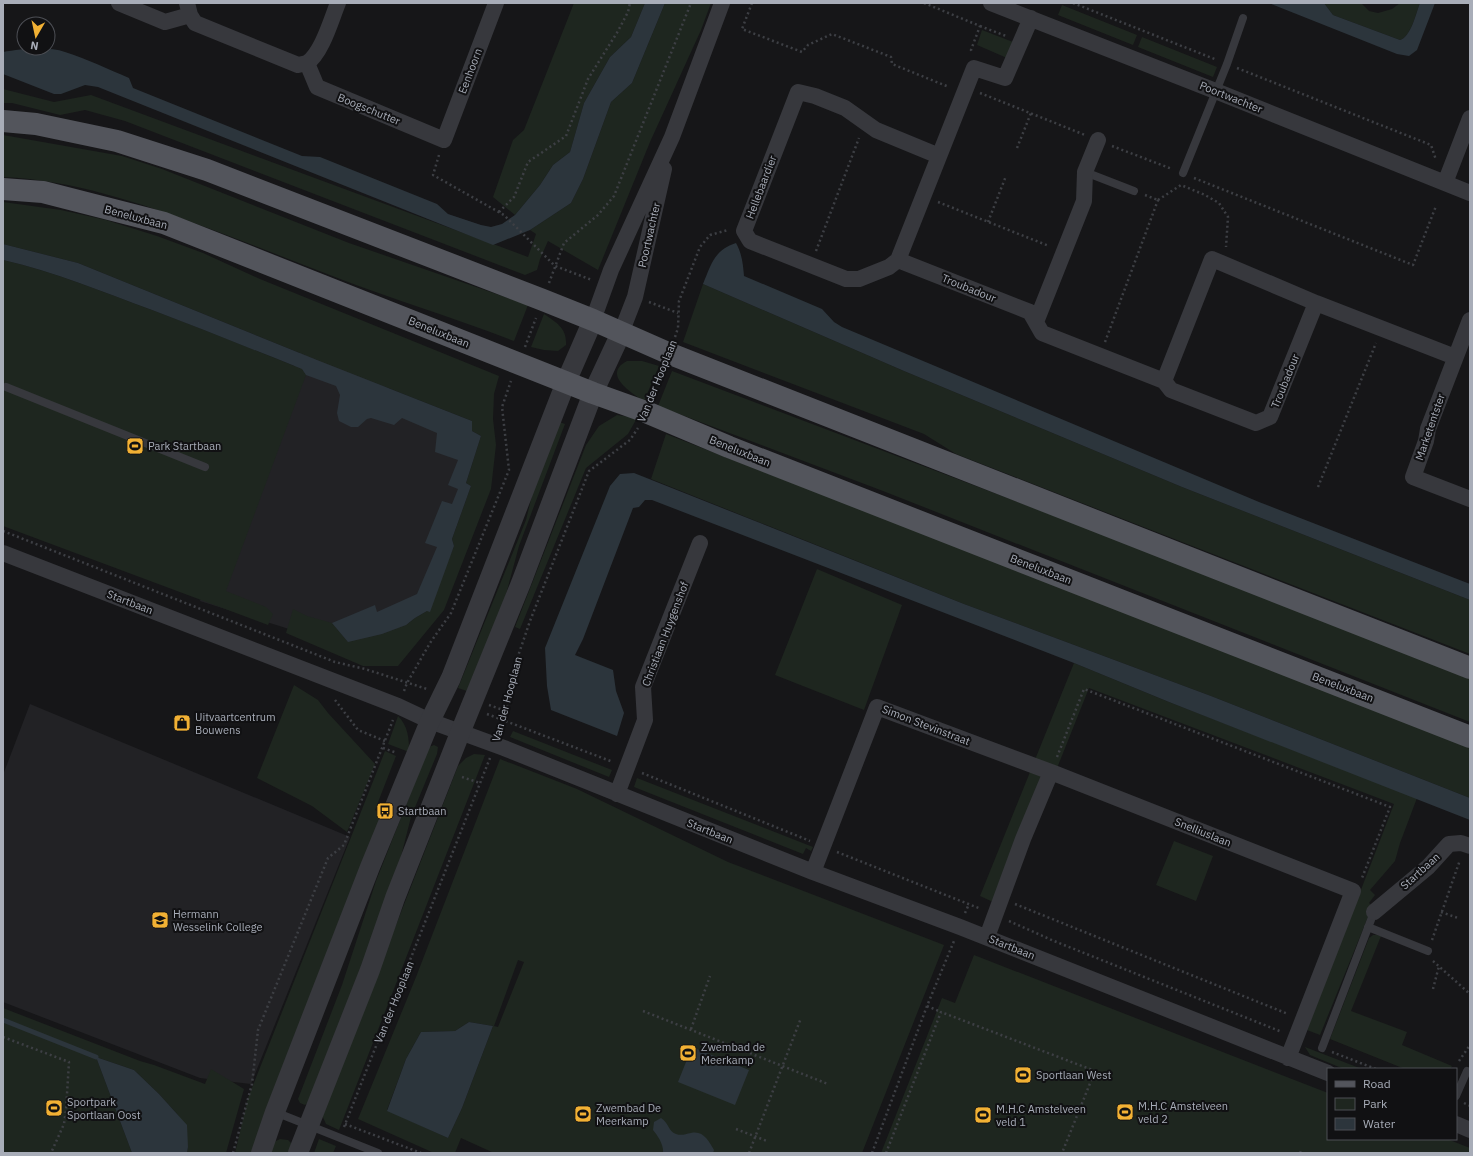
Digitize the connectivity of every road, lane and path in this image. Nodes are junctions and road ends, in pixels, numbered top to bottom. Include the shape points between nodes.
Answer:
1 (119, 3) edge
2 (338, 3) edge
3 (496, 3) edge
4 (630, 3) edge
5 (690, 3) edge
6 (722, 3) edge
7 (752, 3) edge
8 (924, 3) edge
9 (991, 3) edge
10 (1072, 3) edge
11 (188, 9) edge
12 (1031, 18) junction
13 (1243, 18) dead end
14 (980, 26) junction
15 (1020, 42) junction
16 (307, 63) junction
17 (1226, 64) junction
18 (974, 68) junction
19 (966, 91) junction
20 (1216, 91) junction
21 (1031, 114) junction
22 (1470, 118) edge
23 (3, 122) edge
24 (865, 122) junction
25 (672, 137) junction
26 (444, 140) junction
27 (1098, 140) junction
28 (1017, 148) dead end
29 (939, 156) junction
30 (1451, 168) junction
31 (1086, 172) junction
32 (1183, 173) junction
33 (1006, 176) dead end
34 (1445, 183) junction
35 (3, 189) edge
36 (1134, 191) dead end
37 (1470, 193) edge
38 (924, 196) junction
39 (1436, 206) dead end
40 (498, 212) junction
41 (988, 222) junction
42 (744, 231) junction
43 (529, 239) dead end
44 (1064, 253) junction
45 (898, 260) junction
46 (811, 264) junction
47 (1224, 264) junction
48 (542, 300) junction
49 (1316, 303) junction
50 (592, 320) junction
51 (1470, 320) edge
52 (1036, 322) junction
53 (1382, 328) junction
54 (621, 333) junction
55 (668, 353) junction
56 (1100, 356) junction
57 (1455, 357) junction
58 (518, 363) junction
59 (1164, 381) junction
60 (566, 382) junction
61 (4, 389) edge
62 (593, 393) junction
63 (646, 412) junction
64 (205, 467) dead end
65 (1318, 487) dead end
66 (1470, 500) edge
67 (3, 531) edge
68 (700, 543) dead end
69 (3, 553) edge
70 (335, 662) junction
71 (1470, 668) edge
72 (328, 680) junction
73 (407, 683) junction
74 (443, 695) junction
75 (477, 705) junction
76 (398, 706) junction
77 (506, 711) junction
78 (430, 721) junction
79 (503, 721) junction
80 (460, 733) junction
81 (1470, 737) edge
82 (385, 742) junction
83 (494, 745) junction
84 (628, 768) junction
85 (1051, 772) junction
86 (617, 794) junction
87 (823, 846) junction
88 (1470, 846) edge
89 (1457, 866) dead end
90 (813, 872) junction
91 (1354, 891) junction
92 (1001, 899) junction
93 (1374, 912) joint
94 (1441, 912) junction
95 (996, 914) junction
96 (1458, 918) dead end
97 (960, 926) junction
98 (1368, 927) junction
99 (987, 937) junction
100 (1428, 951) junction
101 (1439, 966) junction
102 (710, 976) dead end
103 (1433, 989) dead end
104 (1466, 990) junction
105 (1470, 990) edge
106 (1470, 994) edge
107 (927, 1006) junction
108 (643, 1011) dead end
109 (941, 1012) junction
110 (801, 1018) dead end
111 (1304, 1020) junction
112 (690, 1029) junction
113 (3, 1037) edge
114 (1296, 1038) junction
115 (1470, 1045) edge
116 (1322, 1048) joint
117 (1288, 1058) junction
118 (782, 1066) junction
119 (1456, 1067) dead end
120 (1373, 1068) edge
121 (1467, 1071) dead end
122 (1327, 1073) edge
123 (828, 1084) dead end
124 (1457, 1094) edge
125 (275, 1112) junction
126 (345, 1124) junction
127 (1457, 1124) edge
128 (309, 1125) junction
129 (736, 1129) dead end
130 (1470, 1130) edge
131 (340, 1137) junction
132 (755, 1137) junction
133 (767, 1141) dead end
134 (1302, 1149) dead end
135 (51, 1153) edge
136 (233, 1153) edge
137 (261, 1153) edge
138 (298, 1153) edge
139 (378, 1153) edge
140 (421, 1153) edge
141 (749, 1153) edge
142 (872, 1153) edge
143 (886, 1153) edge
144 (1062, 1153) edge
145 (1300, 1153) edge

1 - 11 street via 165,22
2 - 16 street via 314,59
3 - 26 street, Eenhoorn
4 - 40 path via 618,31 588,79 566,136 528,162 514,197
5 - 48 path via 614,196 598,215 564,243
6 - 25 street, Poortwachter
7 - 19 path via 742,29 802,52 808,45 832,34 891,57 892,64
8 - 14 path
9 - 12 street, Poortwachter
10 - 17 path
11 - 16 street via 195,24 298,64
12 - 15 street
12 - 20 street, Poortwachter
13 - 17 lane
14 - 15 path
14 - 18 path via 971,50
15 - 18 street via 1005,78
16 - 26 street, Boogschutter via 317,87
17 - 20 lane
17 - 30 path via 1431,145 1437,162
18 - 19 street
19 - 21 path
19 - 29 street
20 - 32 lane
20 - 34 street, Poortwachter
21 - 27 path
21 - 28 path
22 - 30 street
23 - 48 main road via 36,124 117,141 192,165
24 - 29 street, Hellebaardier via 876,130
24 - 42 street, Hellebaardier via 845,108 798,92
24 - 46 path
25 - 50 street, Poortwachter via 611,270
25 - 54 street, Poortwachter via 635,297
26 - 40 path via 433,175
27 - 31 street
27 - 32 path
29 - 38 street
30 - 34 street
31 - 36 lane
31 - 44 street via 1084,201
32 - 39 path via 1413,265
33 - 41 path
34 - 37 street, Poortwachter
35 - 58 main road, Beneluxbaan via 43,192 164,223
38 - 41 path
38 - 45 street
40 - 43 path
41 - 44 path
42 - 46 street, Hellebaardier via 750,241
42 - 55 path, Van der Hooplaan via 729,229 710,235 700,247 679,300 678,328
44 - 52 street
45 - 46 street, Hellebaardier via 889,267 858,279 846,279
45 - 52 street, Troubadour via 1030,312
47 - 49 street
47 - 56 path via 1228,216 1219,204 1181,185 1158,200
47 - 59 street via 1212,259
48 - 50 main road
48 - 58 path
49 - 53 street
49 - 59 street, Troubadour via 1270,417 1256,423 1171,390
50 - 54 main road
50 - 60 street
51 - 57 street, Marketentster
52 - 56 street, Troubadour via 1042,333
53 - 57 street
53 - 65 path
54 - 55 main road
54 - 62 street
55 - 63 path, Van der Hooplaan
55 - 71 main road
56 - 59 street, Troubadour
57 - 66 street, Marketentster via 1413,477
58 - 60 main road, Beneluxbaan
58 - 73 path via 502,407 509,470 451,614 430,643
60 - 62 main road, Beneluxbaan
60 - 74 street
61 - 64 lane
62 - 63 main road, Beneluxbaan
62 - 75 street
63 - 77 path, Van der Hooplaan via 630,440 589,471 525,635 515,665
63 - 81 main road, Beneluxbaan via 729,447
67 - 70 path, Startbaan
68 - 84 street, Christiaan Huygenshof via 643,687 645,720
69 - 72 street, Startbaan
70 - 72 path
70 - 73 path, Startbaan
72 - 76 street, Startbaan
72 - 82 path via 326,686 358,730
73 - 74 path, Startbaan
73 - 76 path
74 - 78 street
75 - 77 path
75 - 79 path
75 - 80 street
76 - 78 street, Startbaan
76 - 82 path
77 - 79 path, Van der Hooplaan
78 - 80 street, Startbaan
78 - 125 street
79 - 83 path, Van der Hooplaan
79 - 84 path
80 - 83 street, Startbaan
80 - 128 street
82 - 136 path via 344,845 328,858 258,1030 252,1084
83 - 86 street, Startbaan
83 - 126 path, Van der Hooplaan
84 - 86 street, Christiaan Huygenshof
84 - 87 path
85 - 87 street, Simon Stevinstraat via 877,707
85 - 91 street, Snelliuslaan
85 - 91 path via 1084,689 1390,807 1359,887
85 - 92 street
86 - 90 street, Startbaan
87 - 90 street, Simon Stevinstraat
87 - 95 path
88 - 93 street, Startbaan via 1461,843 1449,844 1428,867
89 - 94 path
90 - 97 street, Startbaan
91 - 111 street
92 - 95 street
92 - 111 path
93 - 98 lane
94 - 96 path
94 - 100 path
95 - 99 street
95 - 114 path via 1054,941
97 - 99 street, Startbaan
97 - 107 path
98 - 100 lane
98 - 116 lane
99 - 117 street, Startbaan
100 - 101 path via 1434,963
101 - 103 path
101 - 104 path
102 - 112 path
104 - 105 path
104 - 106 path
107 - 109 path
107 - 142 path
108 - 112 path
109 - 143 path
109 - 144 path via 1095,1071
110 - 118 path
111 - 114 street
112 - 118 path
113 - 135 path via 69,1062 64,1124
114 - 117 street
115 - 119 path
116 - 120 path
117 - 122 street, Startbaan
118 - 123 path
118 - 132 path
121 - 124 lane
125 - 128 lane
125 - 137 street
126 - 131 path, Van der Hooplaan
126 - 140 path
127 - 130 street
128 - 131 lane
128 - 138 street
129 - 132 path
131 - 139 lane
132 - 133 path
132 - 141 path
134 - 145 path

